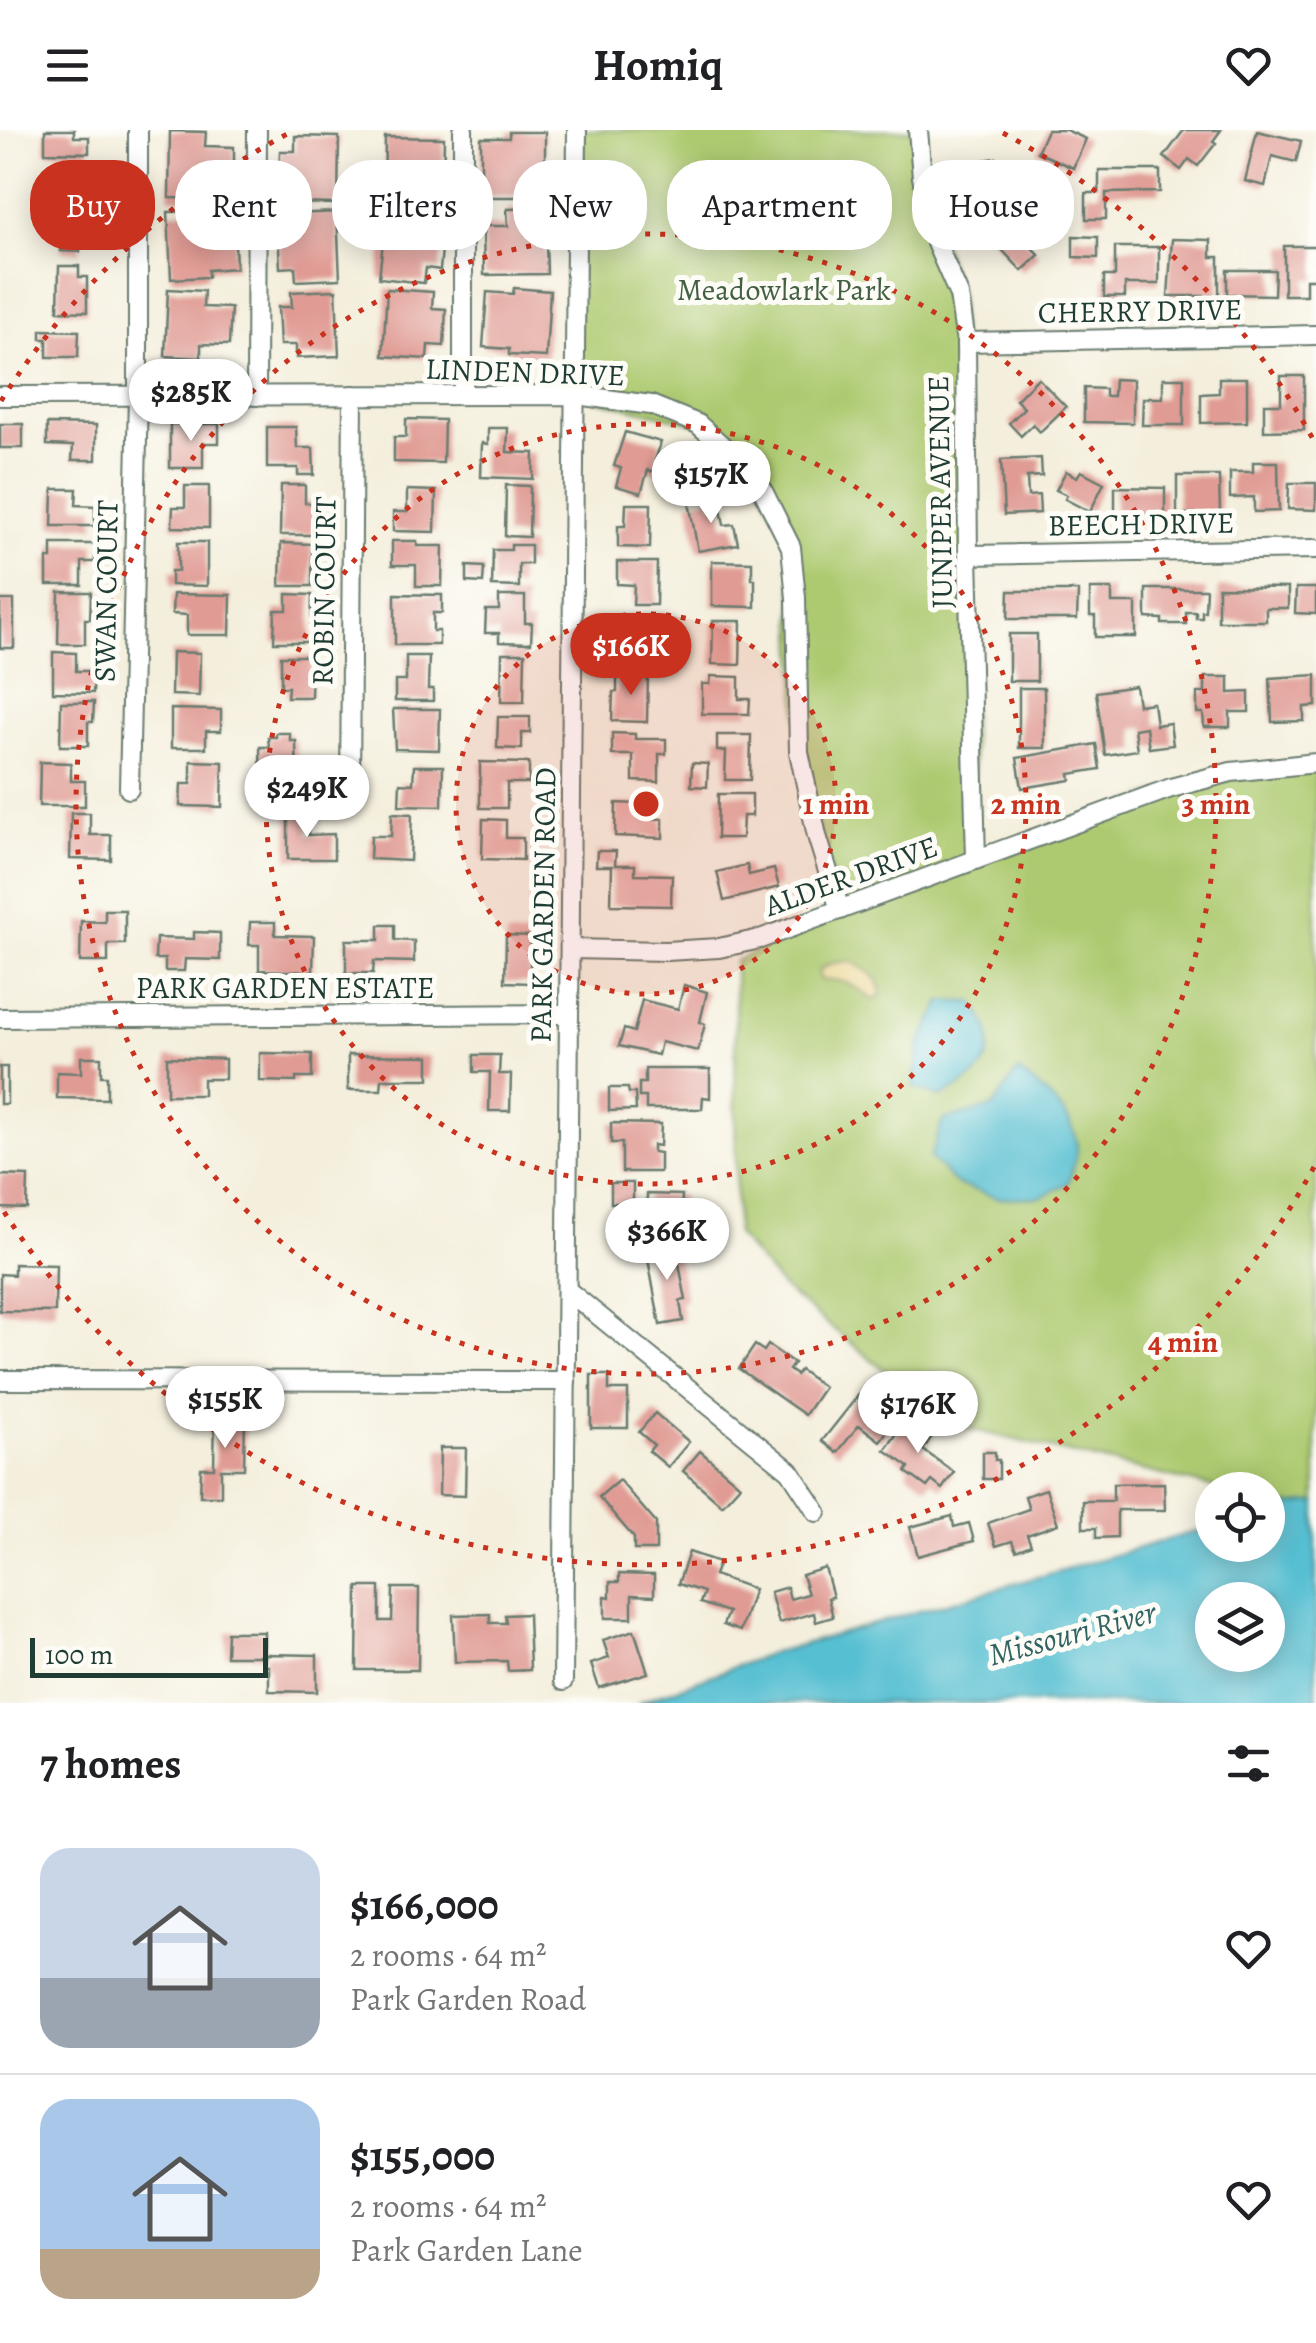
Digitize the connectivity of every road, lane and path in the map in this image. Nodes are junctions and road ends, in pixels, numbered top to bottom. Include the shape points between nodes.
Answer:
1 (138, 130) edge
2 (257, 130) edge
3 (463, 130) edge
4 (577, 130) edge
5 (918, 130) edge
6 (1316, 335) edge
7 (966, 342) junction
8 (138, 395) junction
9 (354, 395) junction
10 (463, 395) junction
11 (576, 395) junction
12 (0, 396) edge
13 (256, 396) junction
14 (1316, 548) edge
15 (968, 555) junction
16 (1316, 763) edge
17 (350, 787) dead end
18 (129, 789) dead end
19 (976, 859) junction
20 (840, 910) junction
21 (570, 948) junction
22 (570, 1014) junction
23 (0, 1018) edge
24 (567, 1290) junction
25 (0, 1380) edge
26 (566, 1382) junction
27 (817, 1512) dead end
28 (562, 1680) dead end

1 - 8 street, SWAN COURT
2 - 13 street
3 - 10 street
4 - 11 street, PARK GARDEN ROAD
5 - 7 street, JUNIPER AVENUE via 936,243 959,294
6 - 7 street, CHERRY DRIVE
7 - 15 street, JUNIPER AVENUE
8 - 12 street, LINDEN DRIVE
8 - 13 street, LINDEN DRIVE
8 - 18 street, SWAN COURT
9 - 10 street, LINDEN DRIVE
9 - 13 street, LINDEN DRIVE
9 - 17 street, ROBIN COURT
10 - 11 street, LINDEN DRIVE
11 - 20 street, LINDEN DRIVE via 651,406 698,424 755,475 791,546 799,752
11 - 21 street, PARK GARDEN ROAD
14 - 15 street, BEECH DRIVE
15 - 19 street, JUNIPER AVENUE
16 - 19 street, ALDER DRIVE via 1231,772 1171,788
19 - 20 street, ALDER DRIVE
20 - 21 street, ALDER DRIVE via 719,948
21 - 22 street, PARK GARDEN ROAD
22 - 23 street, PARK GARDEN ESTATE
22 - 24 street, PARK GARDEN ROAD
24 - 26 street, PARK GARDEN ROAD
24 - 27 street via 790,1471
25 - 26 street
26 - 28 street, PARK GARDEN ROAD

